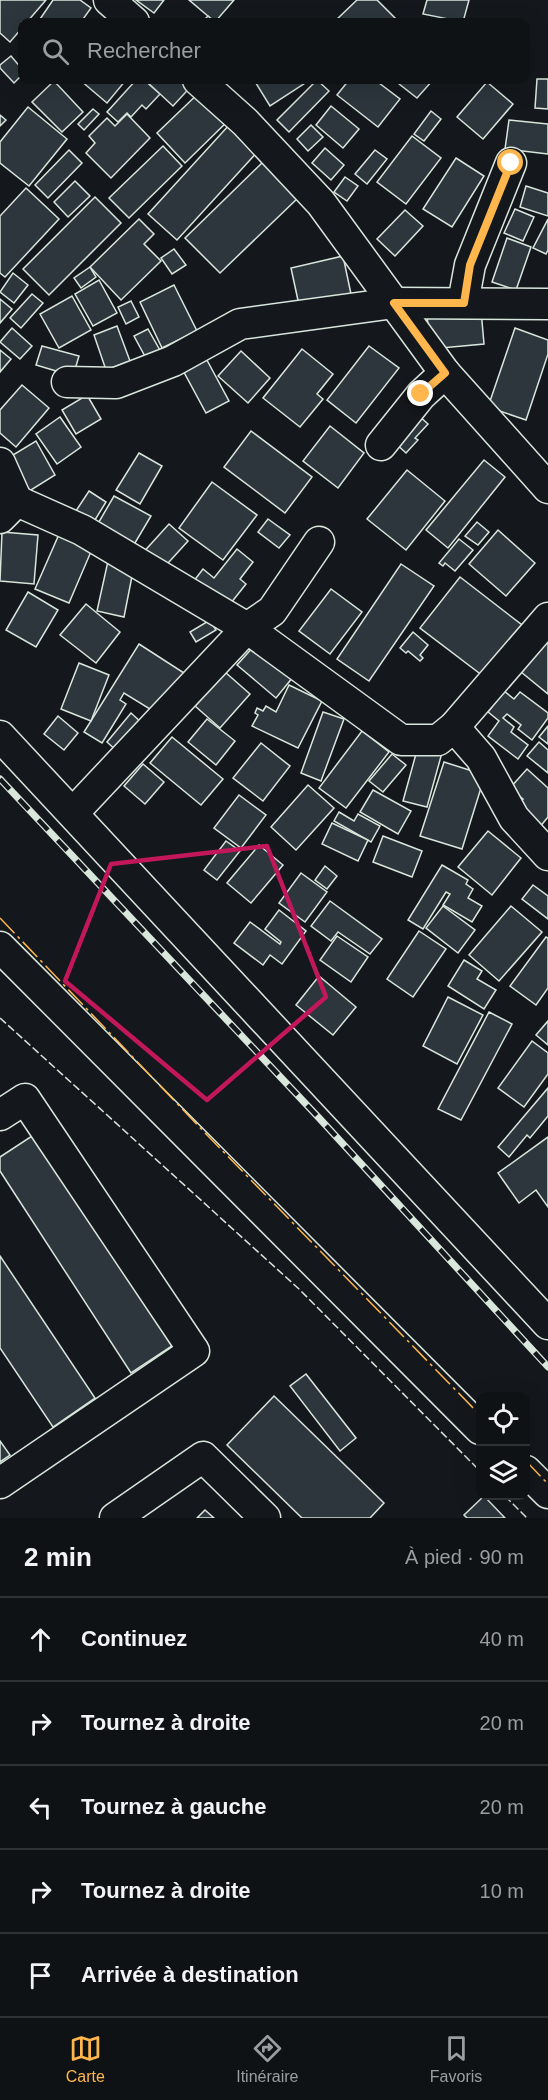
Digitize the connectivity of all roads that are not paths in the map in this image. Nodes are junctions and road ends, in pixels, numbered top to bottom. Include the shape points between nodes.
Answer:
1 (109, 0) edge
2 (129, 18) edge
3 (202, 84) edge
4 (511, 163) dead end
5 (394, 303) junction
6 (464, 303) junction
7 (548, 304) edge
8 (445, 373) junction
9 (67, 382) dead end
10 (381, 445) dead end
11 (0, 462) edge
12 (548, 488) edge
13 (9, 509) edge
14 (319, 542) dead end
15 (548, 618) edge
16 (247, 628) junction
17 (454, 727) junction
18 (0, 736) edge
19 (73, 813) junction
20 (548, 855) edge
21 (0, 946) edge
22 (0, 1115) edge
23 (548, 1324) edge
24 (476, 1425) edge
25 (530, 1477) edge
26 (0, 1483) edge
27 (548, 1493) edge
28 (115, 1518) edge
29 (265, 1518) edge

1 - 2 street
3 - 5 street via 245,122 321,203
4 - 6 street via 470,265
5 - 6 street
5 - 8 street
5 - 9 street via 240,324 173,361 116,383
6 - 7 street
8 - 10 street via 421,394
8 - 12 street
11 - 13 street
13 - 16 street via 82,530
14 - 16 street via 272,611
15 - 17 street
16 - 17 street via 401,740 438,740
16 - 19 street
17 - 20 street via 481,758 514,818
18 - 19 street
19 - 23 street
21 - 24 street
22 - 26 street via 25,1099 194,1351
25 - 27 street
28 - 29 street via 203,1457

